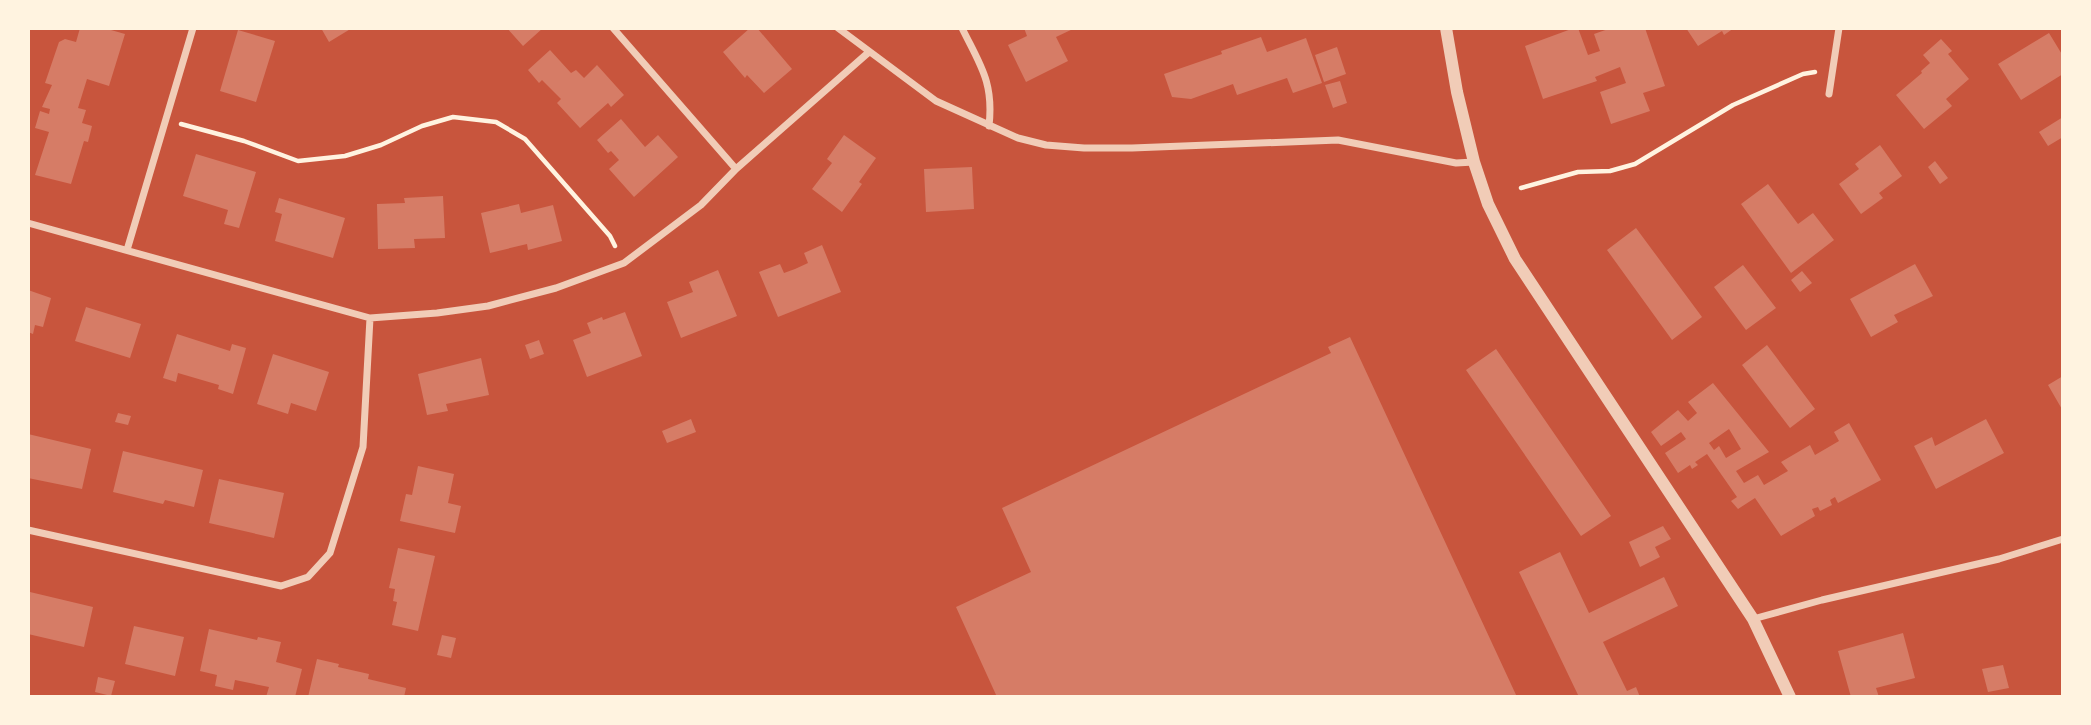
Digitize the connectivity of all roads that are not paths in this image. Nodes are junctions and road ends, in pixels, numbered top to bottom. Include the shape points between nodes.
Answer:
1 (193, 28) edge
2 (613, 28) edge
3 (838, 28) edge
4 (962, 28) edge
5 (1446, 28) edge
6 (1839, 28) edge
7 (869, 52) junction
8 (1829, 94) dead end
9 (989, 126) junction
10 (1474, 162) junction
11 (736, 169) junction
12 (28, 223) edge
13 (127, 250) junction
14 (370, 318) junction
15 (28, 530) edge
16 (2063, 539) edge
17 (1753, 619) junction
18 (1790, 697) edge

1 - 13 street
2 - 11 street
3 - 7 street
4 - 9 street via 989,82
5 - 10 street
6 - 8 street
7 - 9 street via 936,101
7 - 11 street
9 - 10 street via 1046,145 1084,148 1338,140 1456,163
10 - 17 street via 1515,259
11 - 14 street via 701,205 624,263 488,306
12 - 13 street
13 - 14 street
14 - 15 street via 363,447 330,553 307,577 281,586
16 - 17 street
17 - 18 street

